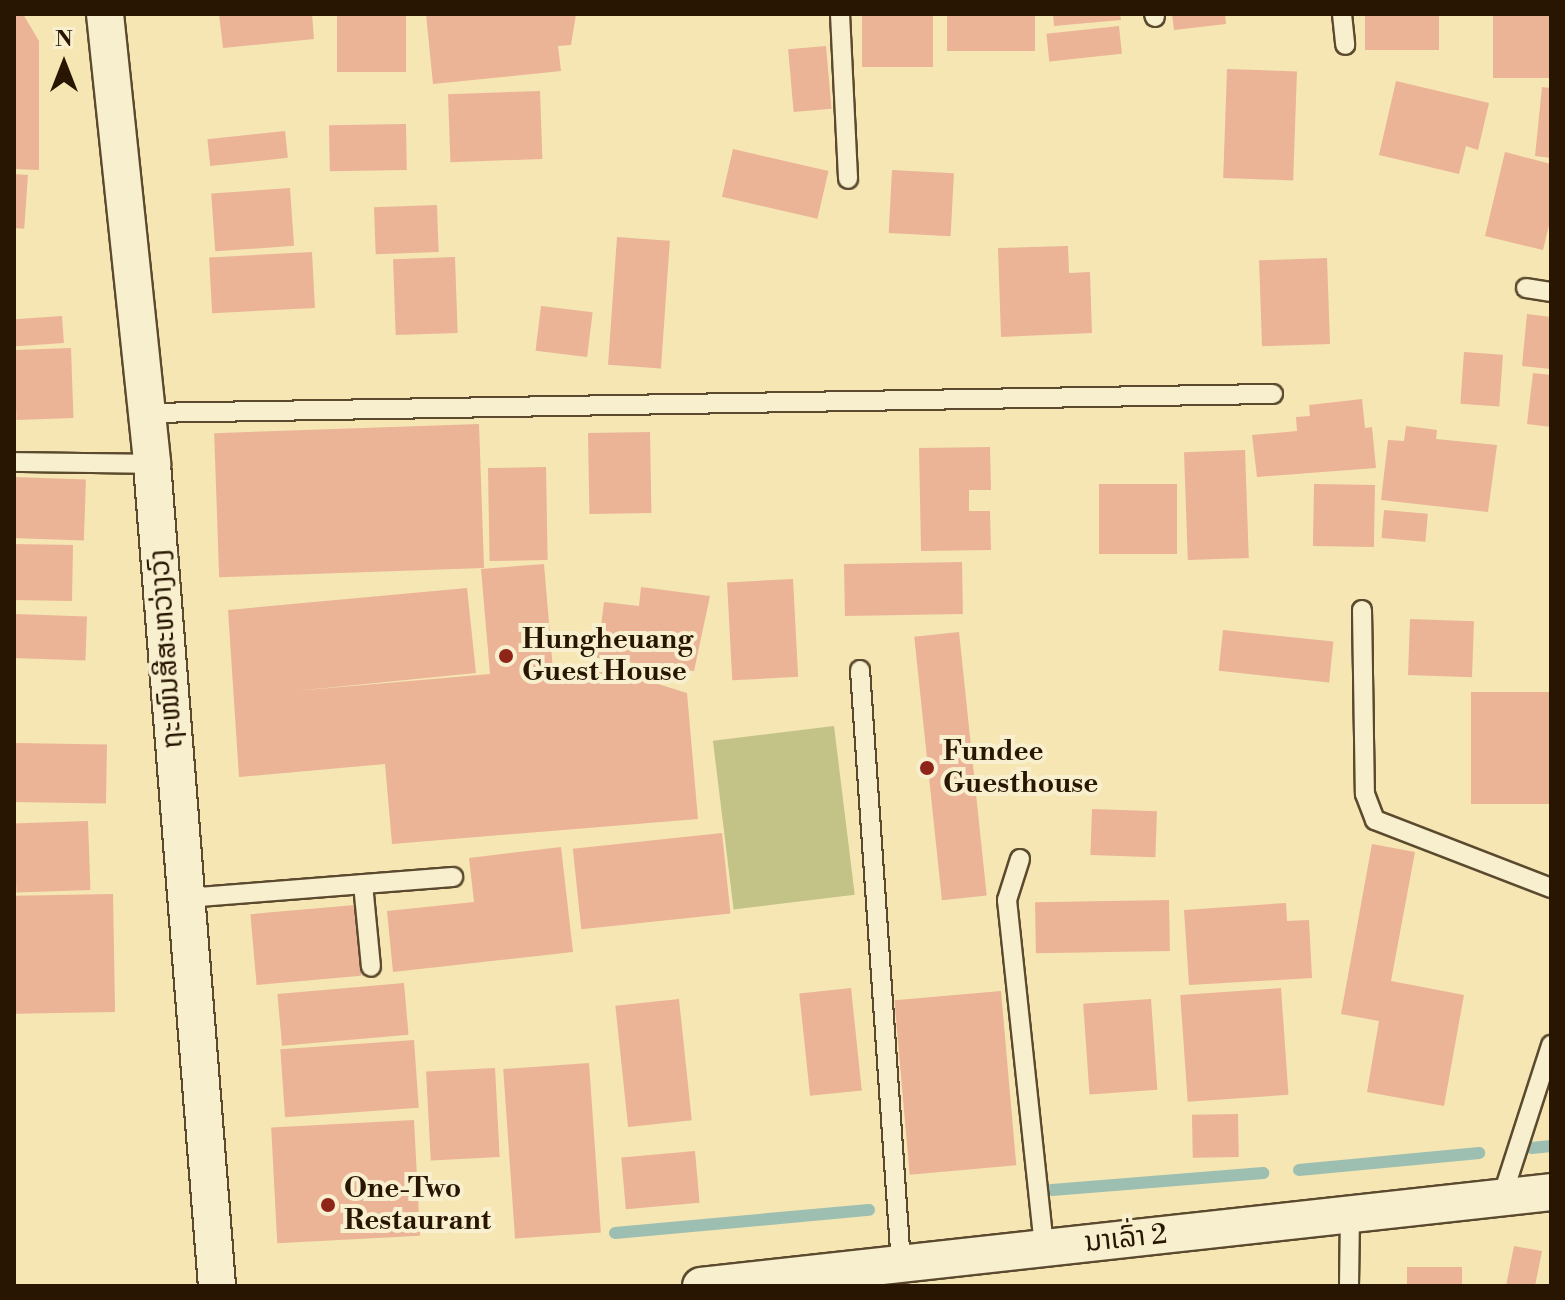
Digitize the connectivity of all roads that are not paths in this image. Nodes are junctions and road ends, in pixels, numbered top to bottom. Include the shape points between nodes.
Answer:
1 (105, 14) edge
2 (840, 14) edge
3 (1342, 14) edge
4 (1345, 45) dead end
5 (848, 179) dead end
6 (1526, 288) dead end
7 (1551, 292) edge
8 (1273, 394) dead end
9 (147, 413) junction
10 (14, 462) edge
11 (152, 464) junction
12 (1362, 610) dead end
13 (860, 670) dead end
14 (1020, 859) dead end
15 (453, 877) dead end
16 (363, 884) junction
17 (1551, 888) edge
18 (186, 898) junction
19 (371, 967) dead end
20 (1551, 1045) edge
21 (1551, 1192) edge
22 (1502, 1197) junction
23 (1350, 1214) junction
24 (1044, 1248) junction
25 (901, 1264) junction
26 (217, 1286) edge
27 (701, 1286) edge
28 (1349, 1286) edge

1 - 9 street, ຖະໜົນສີສະຫວ່າງວົງ
2 - 5 lane
3 - 4 lane
6 - 7 lane
8 - 9 lane
9 - 11 street, ຖະໜົນສີສະຫວ່າງວົງ
10 - 11 lane
11 - 18 street, ຖະໜົນສີສະຫວ່າງວົງ
12 - 17 lane via 1365,794 1375,820
13 - 25 lane
14 - 24 lane via 1007,900
15 - 16 lane
16 - 18 lane
16 - 19 lane
18 - 26 street, ຖະໜົນສີສະຫວ່າງວົງ
20 - 22 lane
21 - 22 street, ນາເລົ່າ 2
22 - 23 street, ນາເລົ່າ 2
23 - 24 street, ນາເລົ່າ 2
23 - 28 lane
24 - 25 street, ນາເລົ່າ 2
25 - 27 street, ນາເລົ່າ 2

